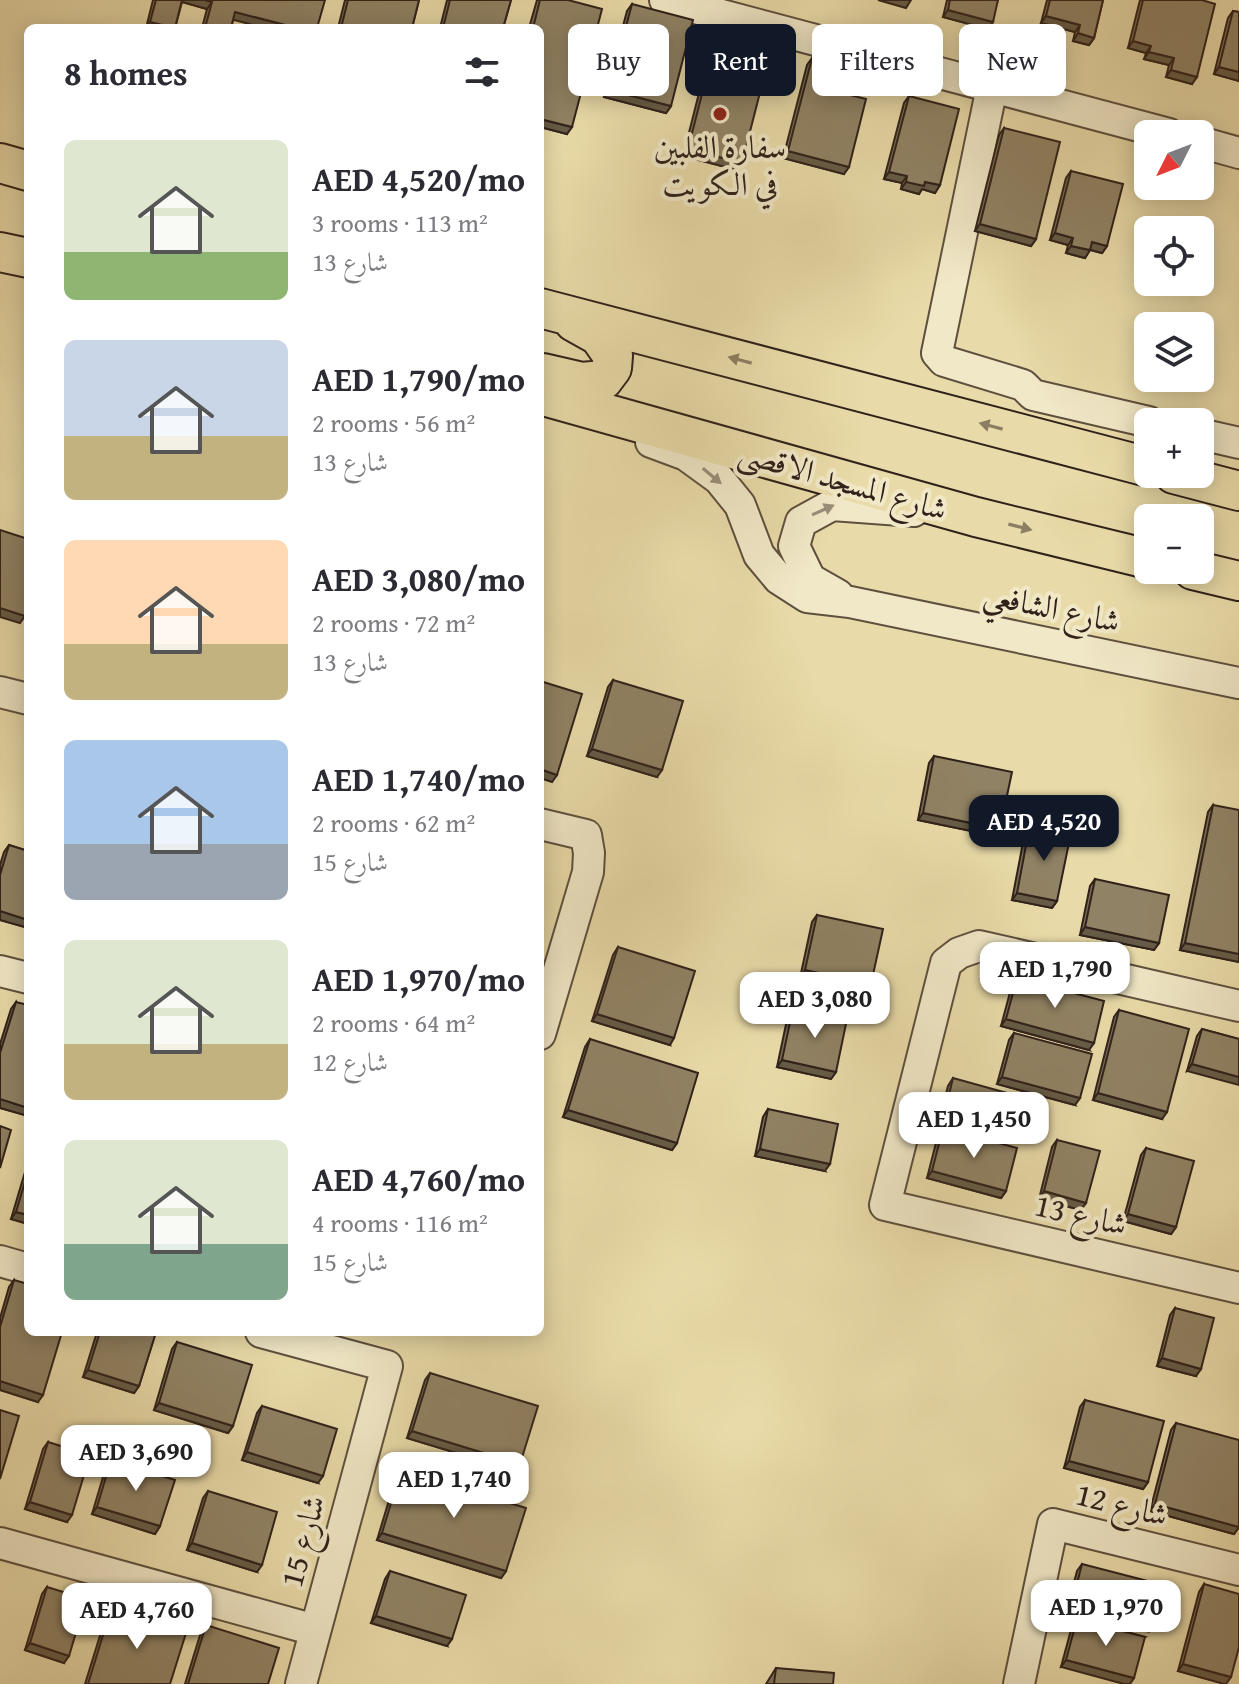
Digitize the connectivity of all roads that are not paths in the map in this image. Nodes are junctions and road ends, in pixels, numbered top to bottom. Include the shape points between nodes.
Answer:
1 (665, 0) edge
2 (959, 78) edge
3 (990, 96) edge
4 (1026, 96) edge
5 (1134, 125) edge
6 (1214, 146) edge
7 (1239, 153) edge
8 (0, 163) edge
9 (24, 170) edge
10 (0, 252) edge
11 (24, 257) edge
12 (549, 311) edge
13 (544, 373) edge
14 (1033, 395) junction
15 (544, 398) edge
16 (544, 399) edge
17 (1134, 419) edge
18 (1035, 437) junction
19 (1214, 437) edge
20 (1239, 443) edge
21 (1134, 463) edge
22 (1214, 484) edge
23 (1239, 491) edge
24 (976, 517) junction
25 (1134, 556) edge
26 (1214, 575) edge
27 (1239, 581) edge
28 (850, 602) junction
29 (1239, 683) edge
30 (0, 692) edge
31 (24, 698) edge
32 (544, 825) edge
33 (0, 971) edge
34 (24, 977) edge
35 (1239, 1006) edge
36 (544, 1020) edge
37 (0, 1261) edge
38 (24, 1268) edge
39 (1239, 1288) edge
40 (276, 1336) edge
41 (0, 1543) edge
42 (1239, 1570) edge
43 (315, 1630) junction
44 (301, 1684) edge
45 (1019, 1684) edge

1 - 2 street
3 - 14 street via 937,353 944,361 1023,385
4 - 5 street
6 - 7 street
8 - 9 main road
10 - 11 main road
12 - 13 main road via 599,336 613,356 603,380 582,382
18 -> 12 main road
14 - 17 street
14 - 18 street
15 - 24 main road, شارع المسجد الاقصى
16 -> 28 street, شارع الشافعي via 686,455 719,479 740,505 759,555 779,579 807,597
18 - 21 main road
19 - 20 street
22 - 23 main road
24 -> 25 main road, شارع المسجد الاقصى
28 -> 24 street, شارع الشافعي via 810,579 794,546 801,522 832,505
26 - 27 main road
28 - 29 street, شارع الشافعي
30 - 31 street
32 - 36 street via 586,835 589,853
33 - 34 street
35 - 39 street, شارع 13 via 979,946 959,953 946,963 885,1205
37 - 38 street
40 - 43 street, شارع 15 via 387,1366
41 - 43 street, شارع 15
42 - 45 street, شارع 12 via 1053,1524
43 - 44 street, شارع 15

